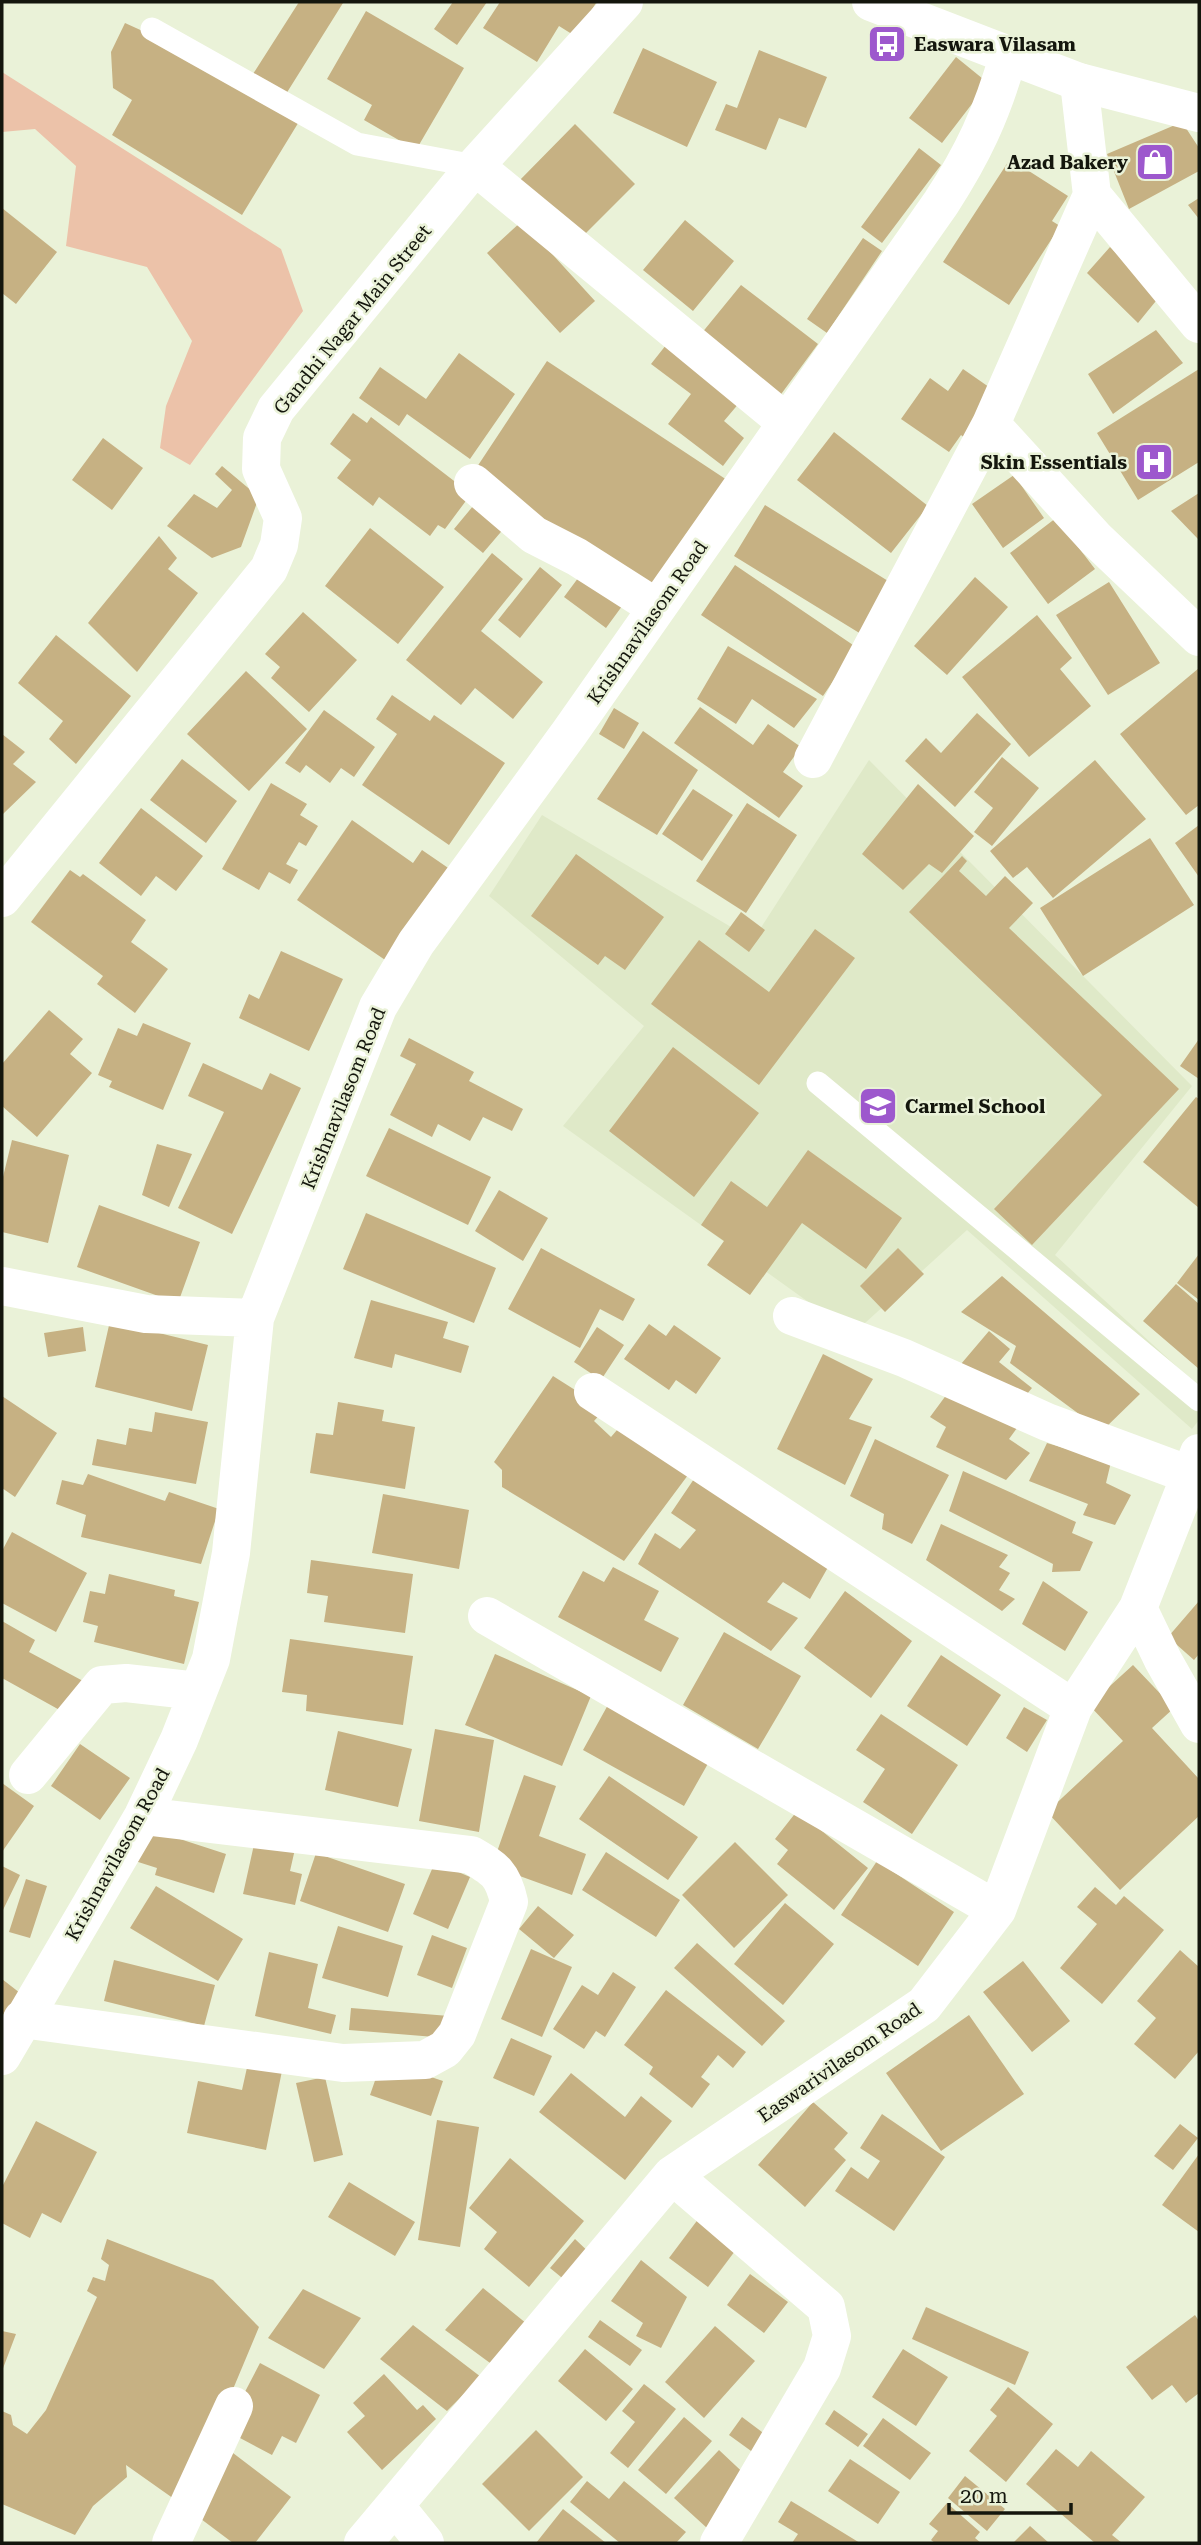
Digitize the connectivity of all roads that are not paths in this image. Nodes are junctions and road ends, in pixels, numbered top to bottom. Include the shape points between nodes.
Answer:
1 (624, 2) edge
2 (890, 4) edge
3 (152, 29) dead end
4 (1008, 57) junction
5 (1079, 82) junction
6 (1199, 113) edge
7 (475, 166) junction
8 (1092, 195) junction
9 (1199, 324) edge
10 (787, 423) junction
11 (991, 424) junction
12 (472, 483) dead end
13 (657, 608) junction
14 (1199, 637) edge
15 (813, 759) dead end
16 (2, 898) edge
17 (818, 1083) dead end
18 (2, 1286) edge
19 (792, 1316) dead end
20 (255, 1318) junction
21 (593, 1392) dead end
22 (1199, 1400) edge
23 (1195, 1464) edge
24 (1138, 1608) junction
25 (487, 1616) dead end
26 (198, 1691) junction
27 (1073, 1708) junction
28 (1199, 1724) edge
29 (28, 1775) dead end
30 (143, 1816) junction
31 (997, 1910) junction
32 (22, 2019) junction
33 (2, 2056) edge
34 (672, 2175) junction
35 (234, 2406) dead end
36 (396, 2507) junction
37 (171, 2543) edge
38 (363, 2543) edge
39 (425, 2543) edge
40 (719, 2543) edge

1 - 7 street, Gandhi Nagar Main Street
2 - 4 street
3 - 7 lane via 357,144
4 - 5 street
4 - 10 street, Krishnavilasom Road via 992,111 969,160
5 - 6 street
5 - 8 street
7 - 10 street
7 - 16 street, Gandhi Nagar Main Street via 276,409 262,438 261,469 283,518 279,545 268,569
8 - 9 street
8 - 11 street
10 - 13 street, Krishnavilasom Road
11 - 14 street via 1096,539
11 - 15 street
12 - 13 street via 534,536 577,557
13 - 20 street, Krishnavilasom Road via 416,943 377,1007
17 - 22 lane
18 - 20 street via 146,1314
19 - 23 street via 904,1358 1047,1422
20 - 26 street, Krishnavilasom Road via 231,1553 211,1658
21 - 27 street
23 - 24 street, Easwarivilasom Road
24 - 27 street, Easwarivilasom Road
24 - 28 street
25 - 31 street
26 - 29 street via 102,1685
26 - 30 street, Krishnavilasom Road
27 - 31 street, Easwarivilasom Road
30 - 32 street, Krishnavilasom Road
30 - 32 street via 442,1850 471,1855 490,1866 504,1880 509,1902 457,2034 445,2049 425,2060 343,2063
31 - 34 street, Easwarivilasom Road via 924,2005
32 - 33 street, Krishnavilasom Road
34 - 36 street, Easwarivilasom Road
34 - 40 street via 826,2307 832,2336 822,2368
35 - 37 street
36 - 38 street, Easwarivilasom Road
36 - 39 street

